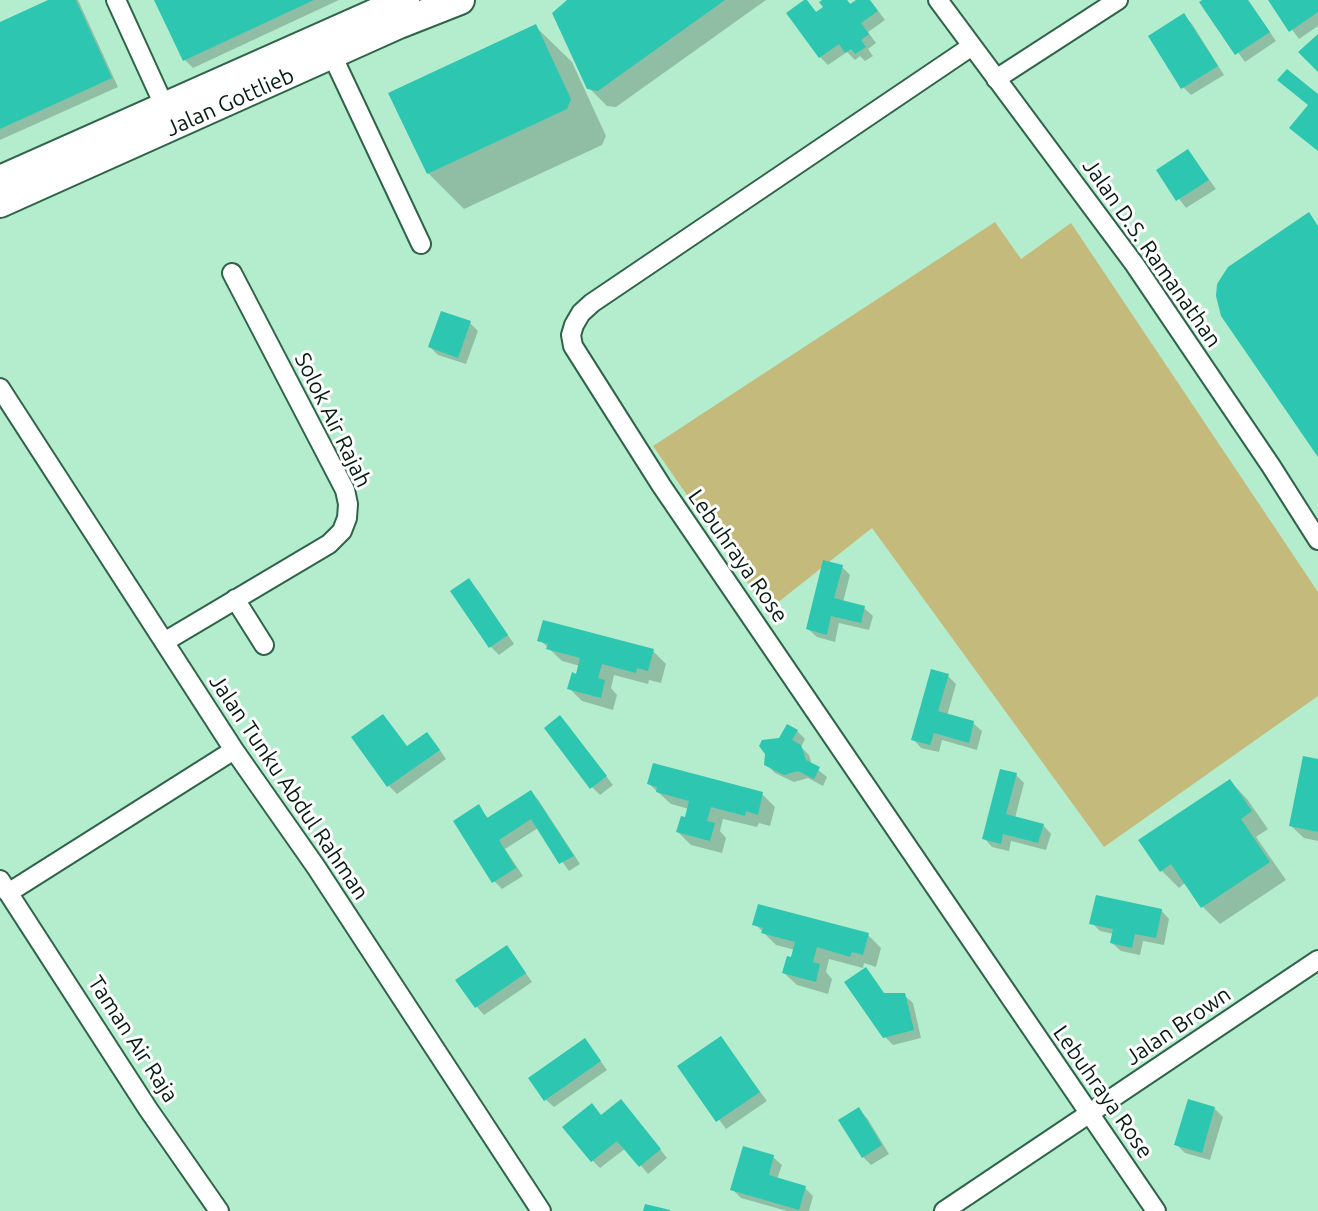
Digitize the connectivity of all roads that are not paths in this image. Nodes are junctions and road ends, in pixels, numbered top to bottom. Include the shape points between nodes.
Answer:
1 (116, 0) edge
2 (405, 0) edge
3 (460, 0) edge
4 (938, 0) edge
5 (1118, 0) edge
6 (972, 46) junction
7 (332, 55) junction
8 (996, 79) junction
9 (169, 116) junction
10 (0, 180) edge
11 (0, 203) edge
12 (421, 244) dead end
13 (232, 273) dead end
14 (0, 388) edge
15 (1318, 540) edge
16 (235, 599) junction
17 (164, 642) junction
18 (264, 645) dead end
19 (234, 750) junction
20 (4, 886) edge
21 (1318, 960) edge
22 (1089, 1115) junction
23 (219, 1211) edge
24 (541, 1211) edge
25 (944, 1211) edge
26 (1156, 1211) edge

1 - 9 street
2 - 9 main road, Jalan Gottlieb
3 - 7 main road, Jalan Gottlieb
4 - 6 street, Jalan D.S. Ramanathan
5 - 8 street
6 - 8 street, Jalan D.S. Ramanathan
6 - 22 street, Lebuhraya Rose via 592,303 571,335 661,485
7 - 9 main road, Jalan Gottlieb
7 - 12 street
8 - 15 street, Jalan D.S. Ramanathan via 1135,265
9 - 10 main road, Jalan Gottlieb
9 - 11 main road, Jalan Gottlieb
13 - 16 street, Solok Air Rajah via 348,504 342,531 329,544
14 - 17 street, Jalan Tunku Abdul Rahman
16 - 17 street, Solok Air Rajah
16 - 18 street
17 - 19 street, Jalan Tunku Abdul Rahman
19 - 20 street, Taman Air Raja
19 - 24 street, Jalan Tunku Abdul Rahman
20 - 23 street, Taman Air Raja
21 - 22 street, Jalan Brown
22 - 25 street, Jalan Brown
22 - 26 street, Lebuhraya Rose

